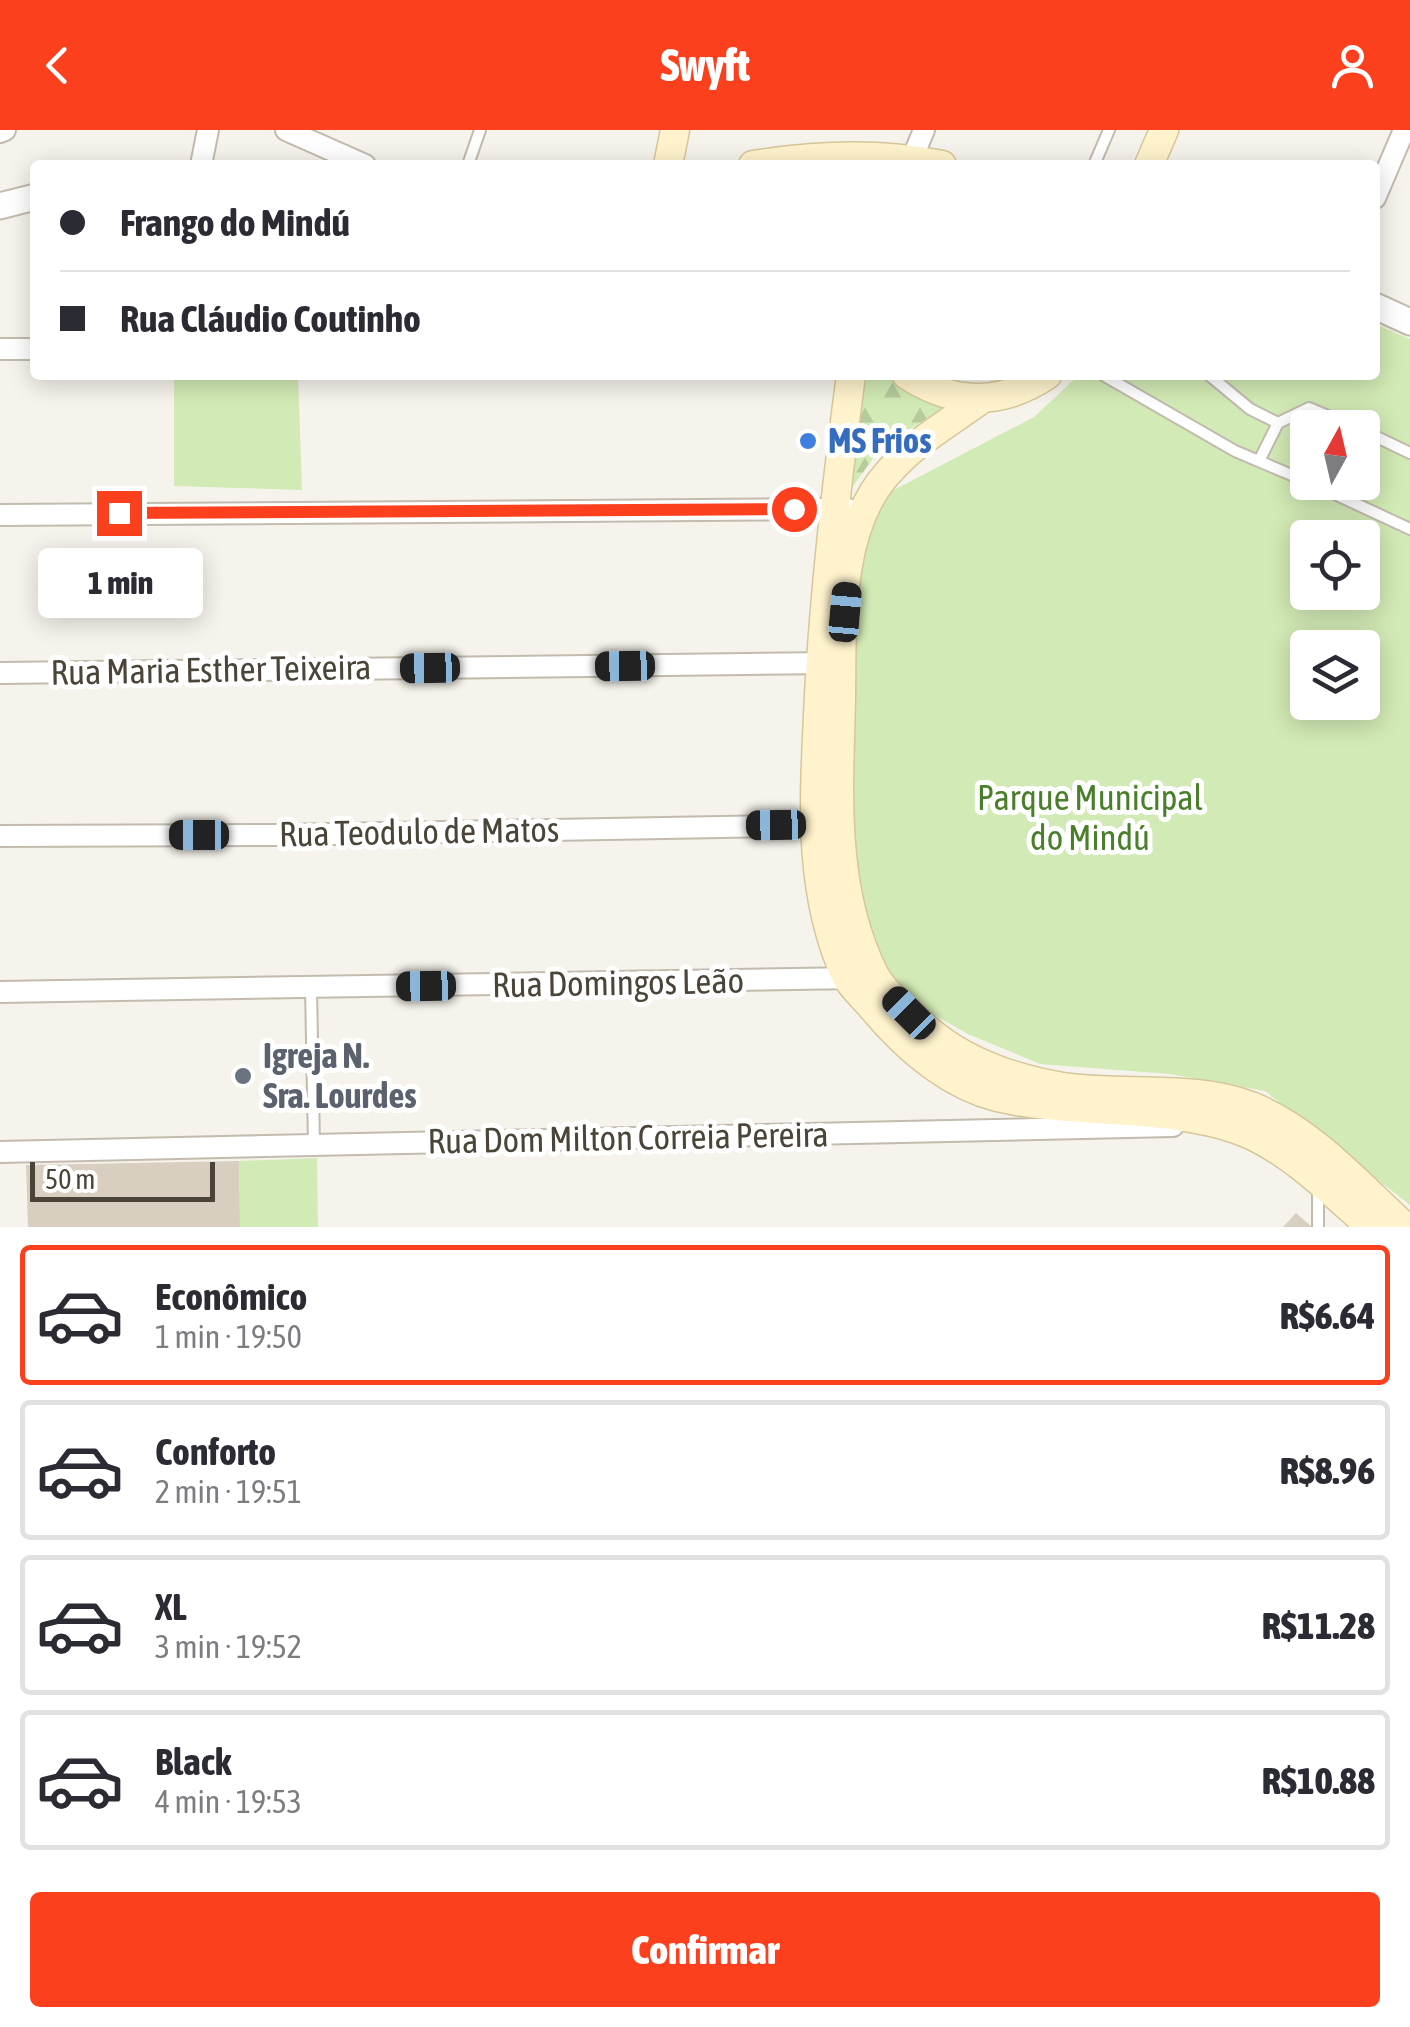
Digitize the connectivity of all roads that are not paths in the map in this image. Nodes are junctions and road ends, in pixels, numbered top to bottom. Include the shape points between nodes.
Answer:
1 (208, 130) edge
2 (286, 130) edge
3 (480, 130) edge
4 (675, 130) edge
5 (924, 130) edge
6 (1109, 130) edge
7 (1164, 130) edge
8 (1404, 130) edge
9 (912, 159) junction
10 (202, 160) edge
11 (355, 160) edge
12 (470, 160) edge
13 (669, 160) edge
14 (795, 160) edge
15 (917, 160) edge
16 (1096, 160) edge
17 (1151, 160) edge
18 (1380, 186) edge
19 (30, 199) edge
20 (0, 206) edge
21 (1380, 308) edge
22 (1410, 322) edge
23 (0, 349) edge
24 (30, 349) edge
25 (849, 380) edge
26 (915, 380) edge
27 (1040, 380) edge
28 (1112, 380) edge
29 (1215, 380) edge
30 (982, 400) junction
31 (1290, 417) edge
32 (1278, 423) junction
33 (1380, 439) edge
34 (1410, 453) edge
35 (1259, 461) junction
36 (1290, 474) edge
37 (1347, 500) edge
38 (833, 509) junction
39 (862, 509) junction
40 (0, 514) edge
41 (1410, 529) edge
42 (831, 663) junction
43 (0, 673) edge
44 (826, 825) junction
45 (0, 836) edge
46 (861, 978) junction
47 (312, 988) junction
48 (0, 992) edge
49 (1251, 1106) junction
50 (1222, 1125) junction
51 (314, 1146) junction
52 (0, 1152) edge
53 (1318, 1181) junction
54 (1318, 1227) edge
55 (1371, 1227) edge
56 (1405, 1227) edge

1 - 10 street
2 - 11 street
3 - 12 lane
4 - 13 main road
5 - 9 street
6 - 16 lane
7 - 17 main road
8 - 18 street
9 - 14 main road
9 - 15 main road
19 - 20 street
21 - 22 street
23 - 24 street
25 - 38 main road
26 - 30 main road via 954,397
27 - 30 main road
28 - 35 lane
29 - 32 lane via 1250,410
30 - 39 main road via 906,454
31 - 32 lane
32 - 35 lane
33 - 34 lane
35 - 36 lane
37 - 41 lane
38 - 39 street
38 - 40 street
38 - 42 main road
39 - 42 main road
42 - 43 street, Rua Maria Esther Teixeira
42 - 44 main road
44 - 45 street, Rua Teodulo de Matos
44 - 46 main road via 818,881 827,921
46 - 47 street, Rua Domingos Leão
46 - 49 main road via 966,1057 1012,1077
46 - 50 main road via 895,1035 949,1076 992,1096
47 - 48 street, Rua Domingos Leão
47 - 51 lane
49 - 50 street
49 - 56 main road via 1331,1159
50 - 51 street, Rua Dom Milton Correia Pereira
50 - 53 main road via 1279,1151
51 - 52 street, Rua Dom Milton Correia Pereira
53 - 54 lane
53 - 55 main road

